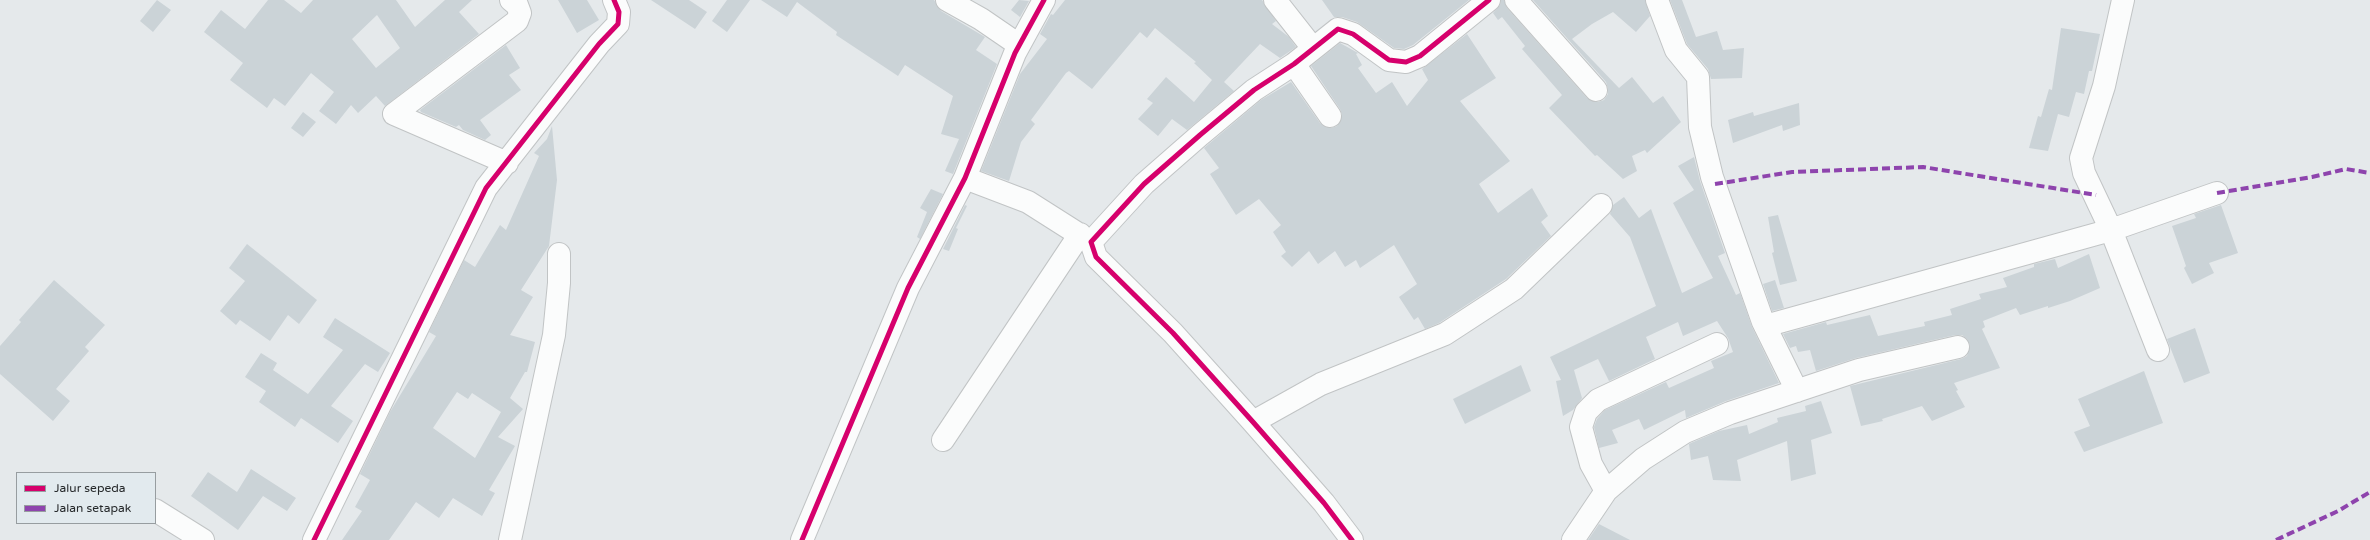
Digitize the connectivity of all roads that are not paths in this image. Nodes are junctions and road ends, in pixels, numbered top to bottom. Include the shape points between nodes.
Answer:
1 (511, 0) edge
2 (614, 0) edge
3 (946, 0) edge
4 (1044, 0) edge
5 (1275, 0) edge
6 (1490, 0) edge
7 (1516, 0) edge
8 (1657, 0) edge
9 (2122, 0) edge
10 (1019, 45) junction
11 (1312, 47) junction
12 (1294, 64) junction
13 (1596, 90) dead end
14 (1330, 116) dead end
15 (507, 163) junction
16 (965, 178) junction
17 (2217, 193) dead end
18 (1601, 205) dead end
19 (2111, 230) junction
20 (1086, 238) junction
21 (559, 254) dead end
22 (1765, 326) junction
23 (1717, 344) dead end
24 (1958, 347) dead end
25 (2158, 350) dead end
26 (1798, 391) junction
27 (1254, 422) junction
28 (943, 440) dead end
29 (1601, 498) junction
30 (156, 511) edge
31 (203, 540) edge
32 (314, 540) edge
33 (510, 540) edge
34 (802, 540) edge
35 (1352, 540) edge
36 (1573, 540) edge

1 - 15 street via 520,13 517,22 394,114
2 - 15 street via 619,12 618,24 599,44
3 - 10 street via 981,19
4 - 10 street
5 - 11 street
6 - 11 street via 1420,56 1406,62 1389,60 1353,34 1338,29
7 - 13 street
8 - 22 street via 1676,50 1698,77 1700,127 1710,170
9 - 19 street via 2104,86 2081,158 2084,173
10 - 16 street
11 - 12 street
12 - 14 street
12 - 20 street via 1254,90 1144,184
15 - 32 street via 486,188
16 - 20 street via 1028,202
16 - 34 street via 908,288
17 - 19 street
18 - 27 street via 1514,289 1445,334 1321,384
19 - 22 street
19 - 25 street
20 - 27 street via 1096,257 1173,334
20 - 28 street
21 - 33 street via 554,335
22 - 26 street
23 - 29 street via 1598,400 1586,412 1581,427
24 - 26 street via 1859,370
26 - 29 street via 1730,413 1685,432 1643,459
27 - 35 street via 1324,503
29 - 36 street
30 - 31 street

